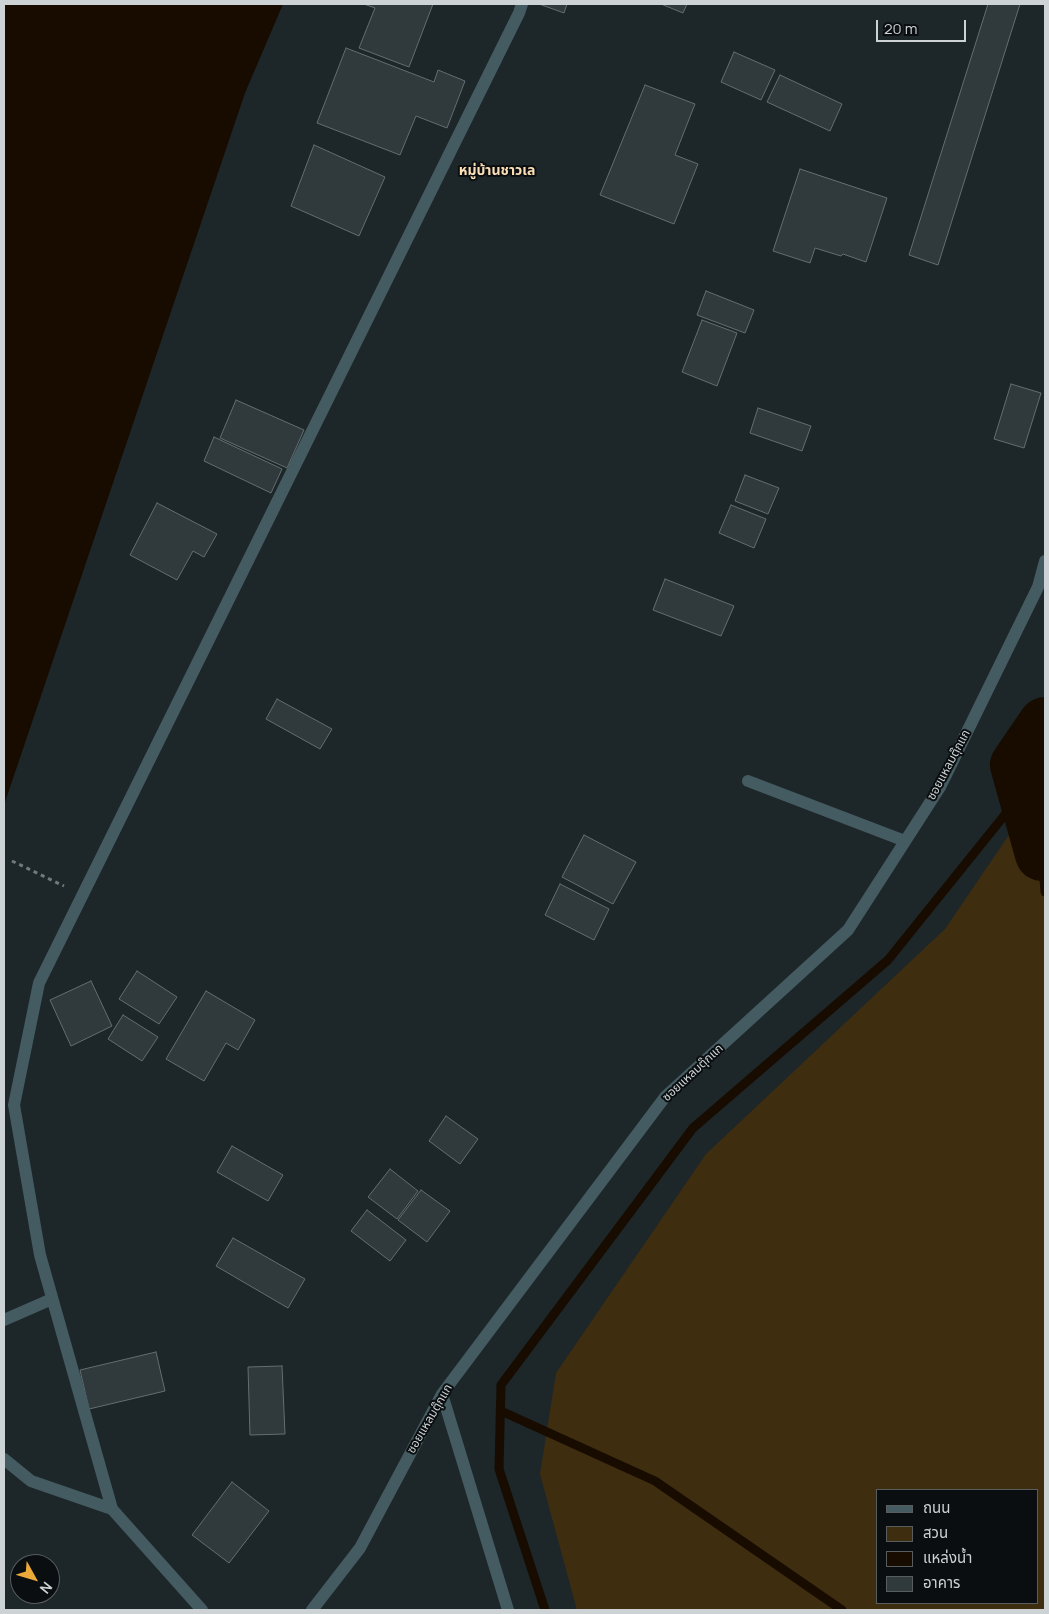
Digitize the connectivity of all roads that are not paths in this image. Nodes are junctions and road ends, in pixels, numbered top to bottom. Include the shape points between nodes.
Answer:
1 (522, 4) edge
2 (1045, 561) edge
3 (748, 781) dead end
4 (905, 841) junction
5 (52, 1299) junction
6 (4, 1320) edge
7 (442, 1394) junction
8 (4, 1459) edge
9 (112, 1509) junction
10 (202, 1610) edge
11 (312, 1610) edge
12 (508, 1610) edge

1 - 5 street via 39,983 14,1105 40,1255
2 - 4 street, ซอยแหลมตุ๊กแก via 1038,587 940,787
3 - 4 street
4 - 7 street, ซอยแหลมตุ๊กแก via 848,930 665,1097
5 - 6 street
5 - 9 street
7 - 11 street, ซอยแหลมตุ๊กแก via 360,1548
7 - 12 street
8 - 9 street via 31,1481
9 - 10 street

